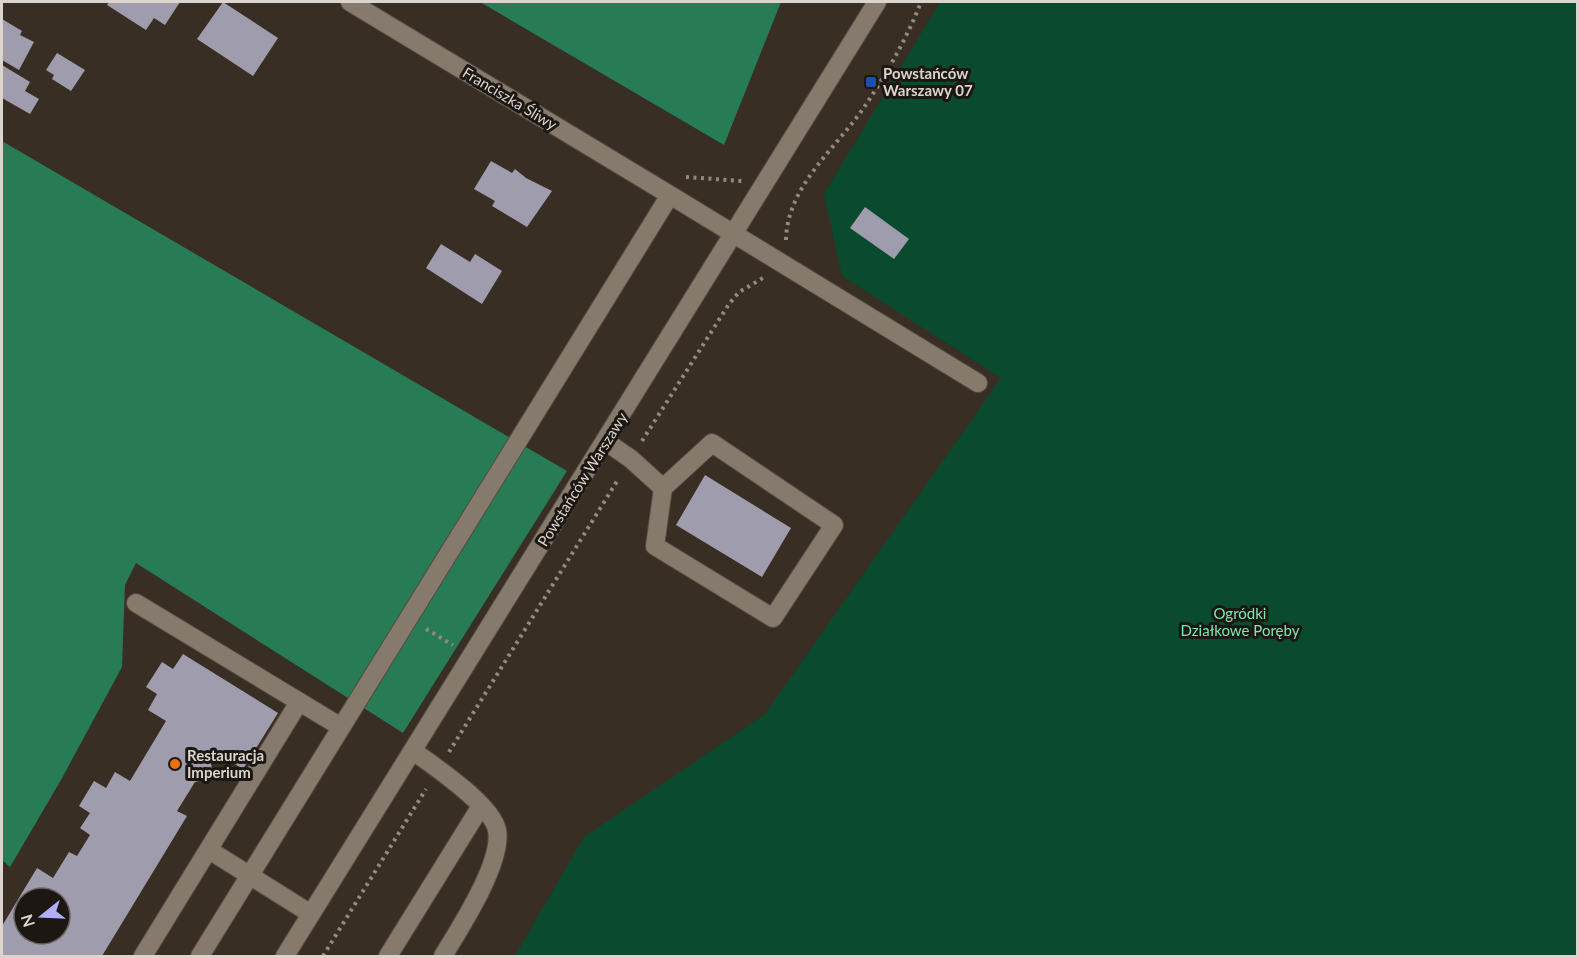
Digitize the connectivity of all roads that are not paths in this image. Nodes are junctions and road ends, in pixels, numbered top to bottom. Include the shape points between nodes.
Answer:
1 (350, 2) edge
2 (877, 2) edge
3 (667, 192) junction
4 (734, 233) junction
5 (978, 383) dead end
6 (605, 441) junction
7 (663, 488) junction
8 (136, 603) dead end
9 (299, 702) junction
10 (341, 727) junction
11 (413, 751) junction
12 (481, 806) junction
13 (209, 850) junction
14 (250, 877) junction
15 (311, 914) junction
16 (143, 957) edge
17 (201, 957) edge
18 (285, 957) edge
19 (388, 957) edge
20 (443, 957) edge

1 - 3 street, Franciszka Śliwy
2 - 4 street, Powstańców Warszawy
3 - 4 street, Franciszka Śliwy
3 - 10 street
4 - 5 street, Franciszka Śliwy
4 - 6 street, Powstańców Warszawy
6 - 7 street
6 - 11 street, Powstańców Warszawy
7 - 7 street via 655,546 773,618 834,525 712,443
8 - 9 street
9 - 10 street
9 - 13 street
10 - 14 street
11 - 12 street
11 - 15 street, Powstańców Warszawy
12 - 19 street
12 - 20 street via 497,829 495,856
13 - 14 street
13 - 16 street
14 - 15 street
14 - 17 street
15 - 18 street, Powstańców Warszawy

